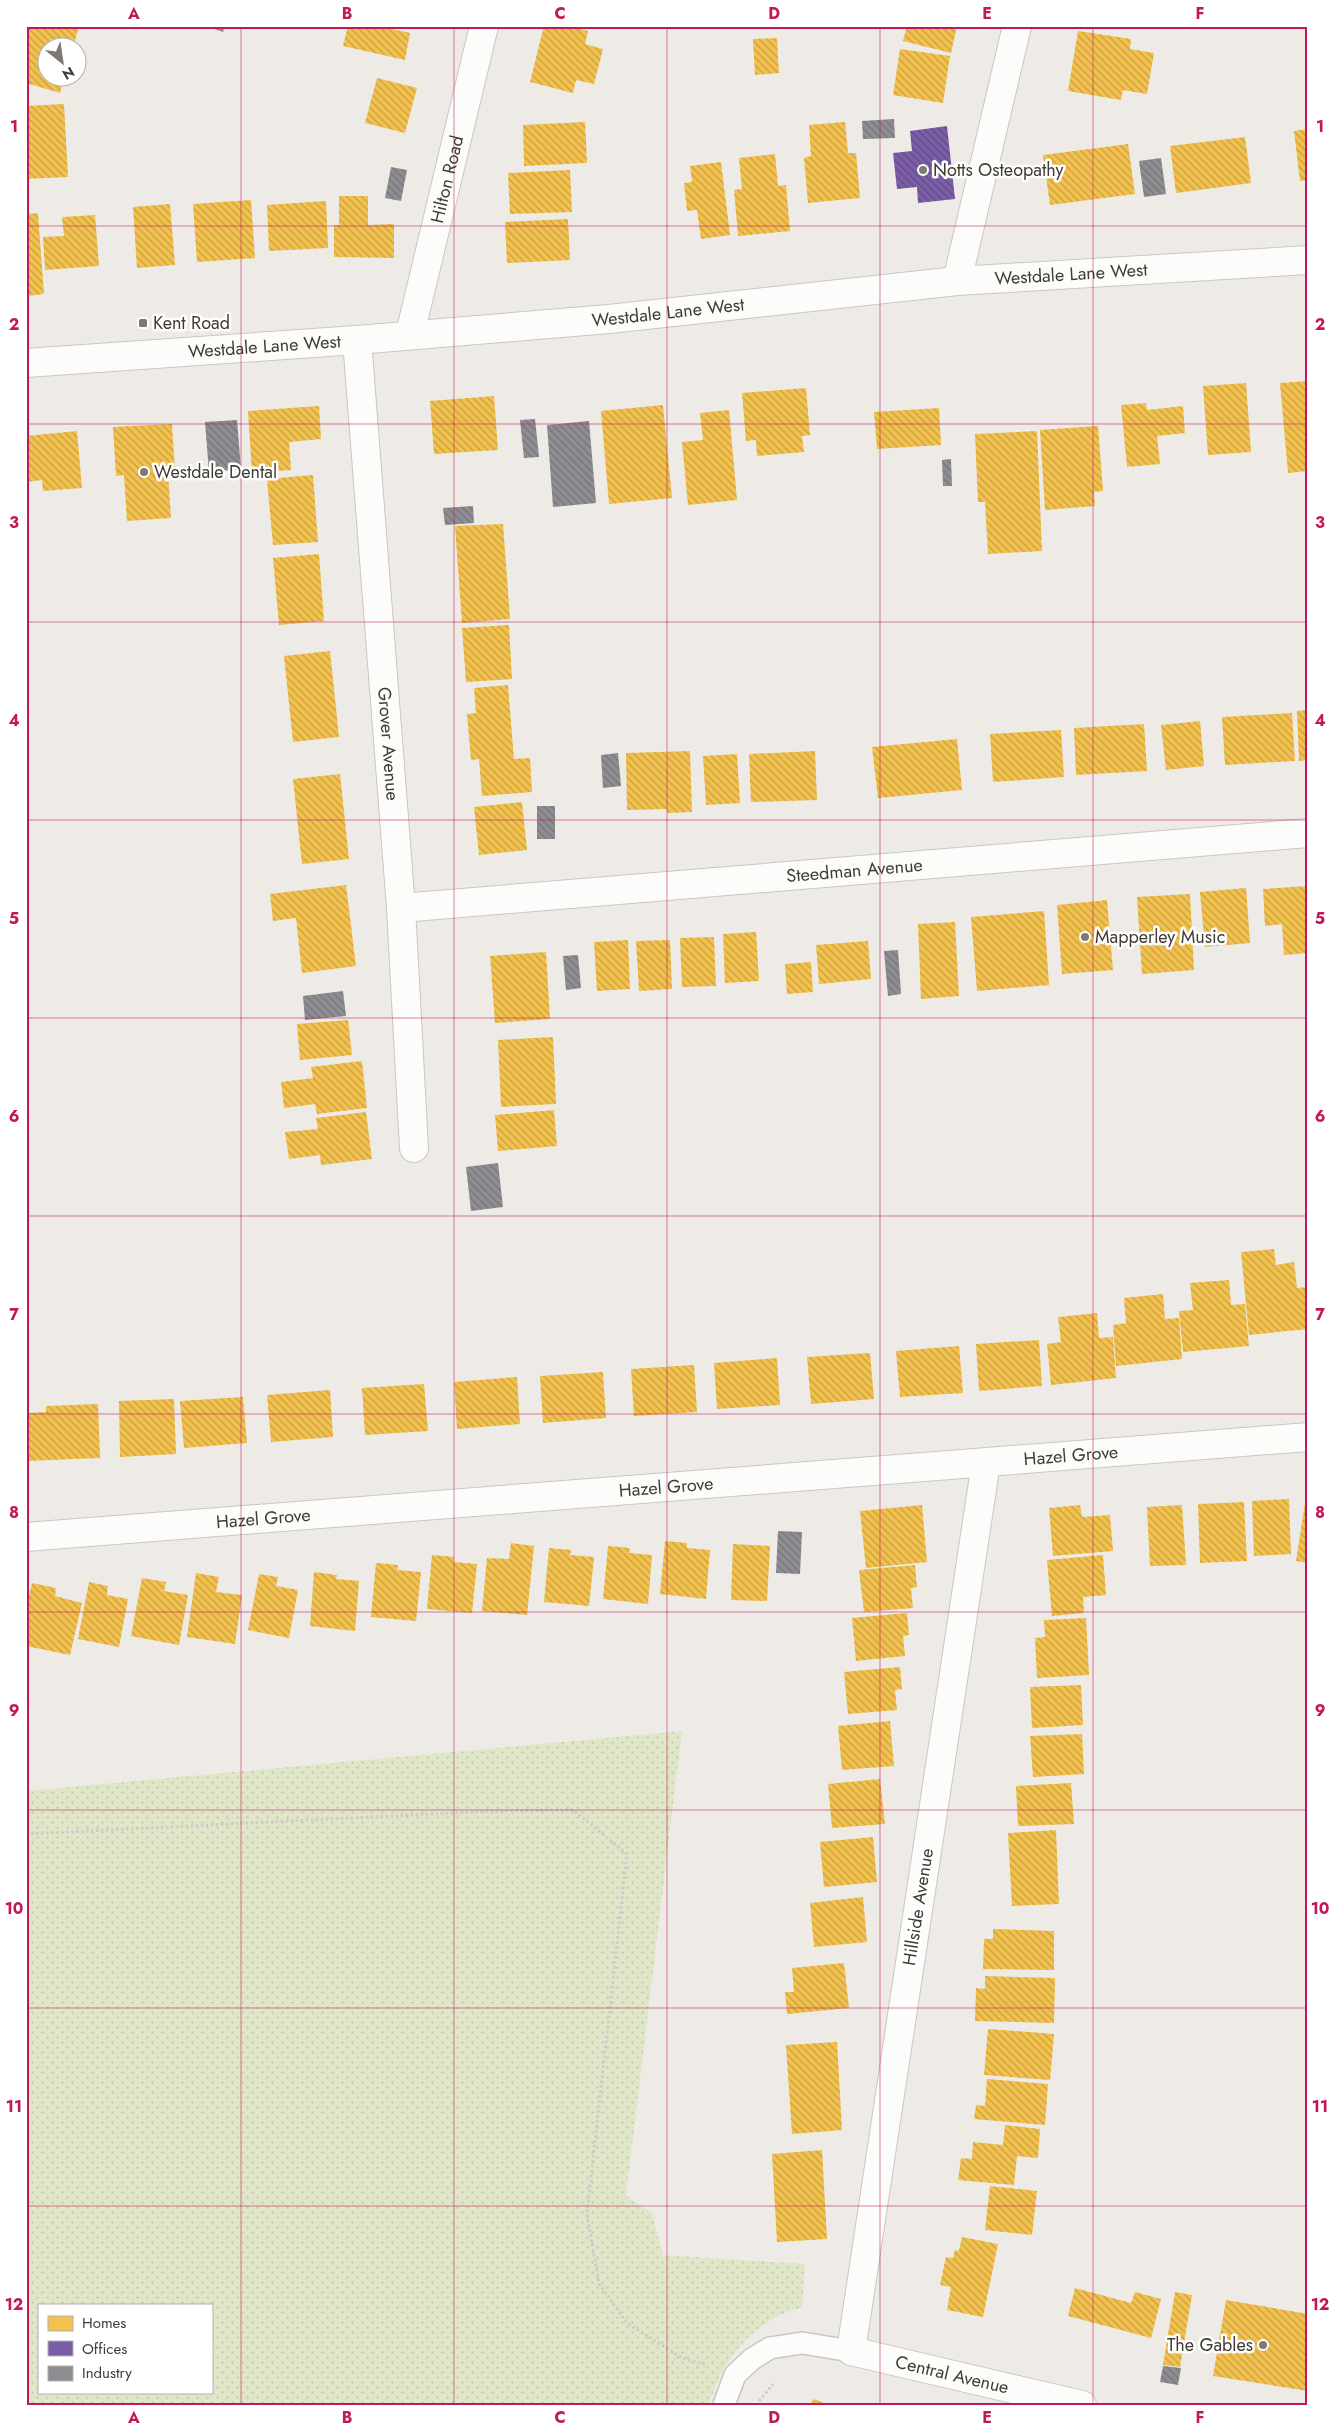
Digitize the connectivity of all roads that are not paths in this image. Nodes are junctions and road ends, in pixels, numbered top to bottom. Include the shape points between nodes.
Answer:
1 (484, 26) edge
2 (1016, 26) edge
3 (1308, 260) edge
4 (957, 281) junction
5 (410, 334) junction
6 (357, 340) junction
7 (26, 363) edge
8 (1308, 833) edge
9 (401, 908) junction
10 (414, 1148) dead end
11 (1308, 1436) edge
12 (986, 1463) junction
13 (26, 1537) edge
14 (852, 2351) junction
15 (724, 2405) edge
16 (1082, 2405) edge

1 - 5 street, Hilton Road
2 - 4 street
3 - 4 street, Westdale Lane West
4 - 5 street, Westdale Lane West via 609,319
5 - 6 street, Westdale Lane West
6 - 7 street, Westdale Lane West
6 - 9 street, Grover Avenue
8 - 9 street, Steedman Avenue
9 - 10 street, Grover Avenue
11 - 12 street, Hazel Grove
12 - 13 street, Hazel Grove
12 - 14 street, Hillside Avenue
14 - 15 lane via 802,2343 770,2348 735,2375
14 - 16 street, Central Avenue

